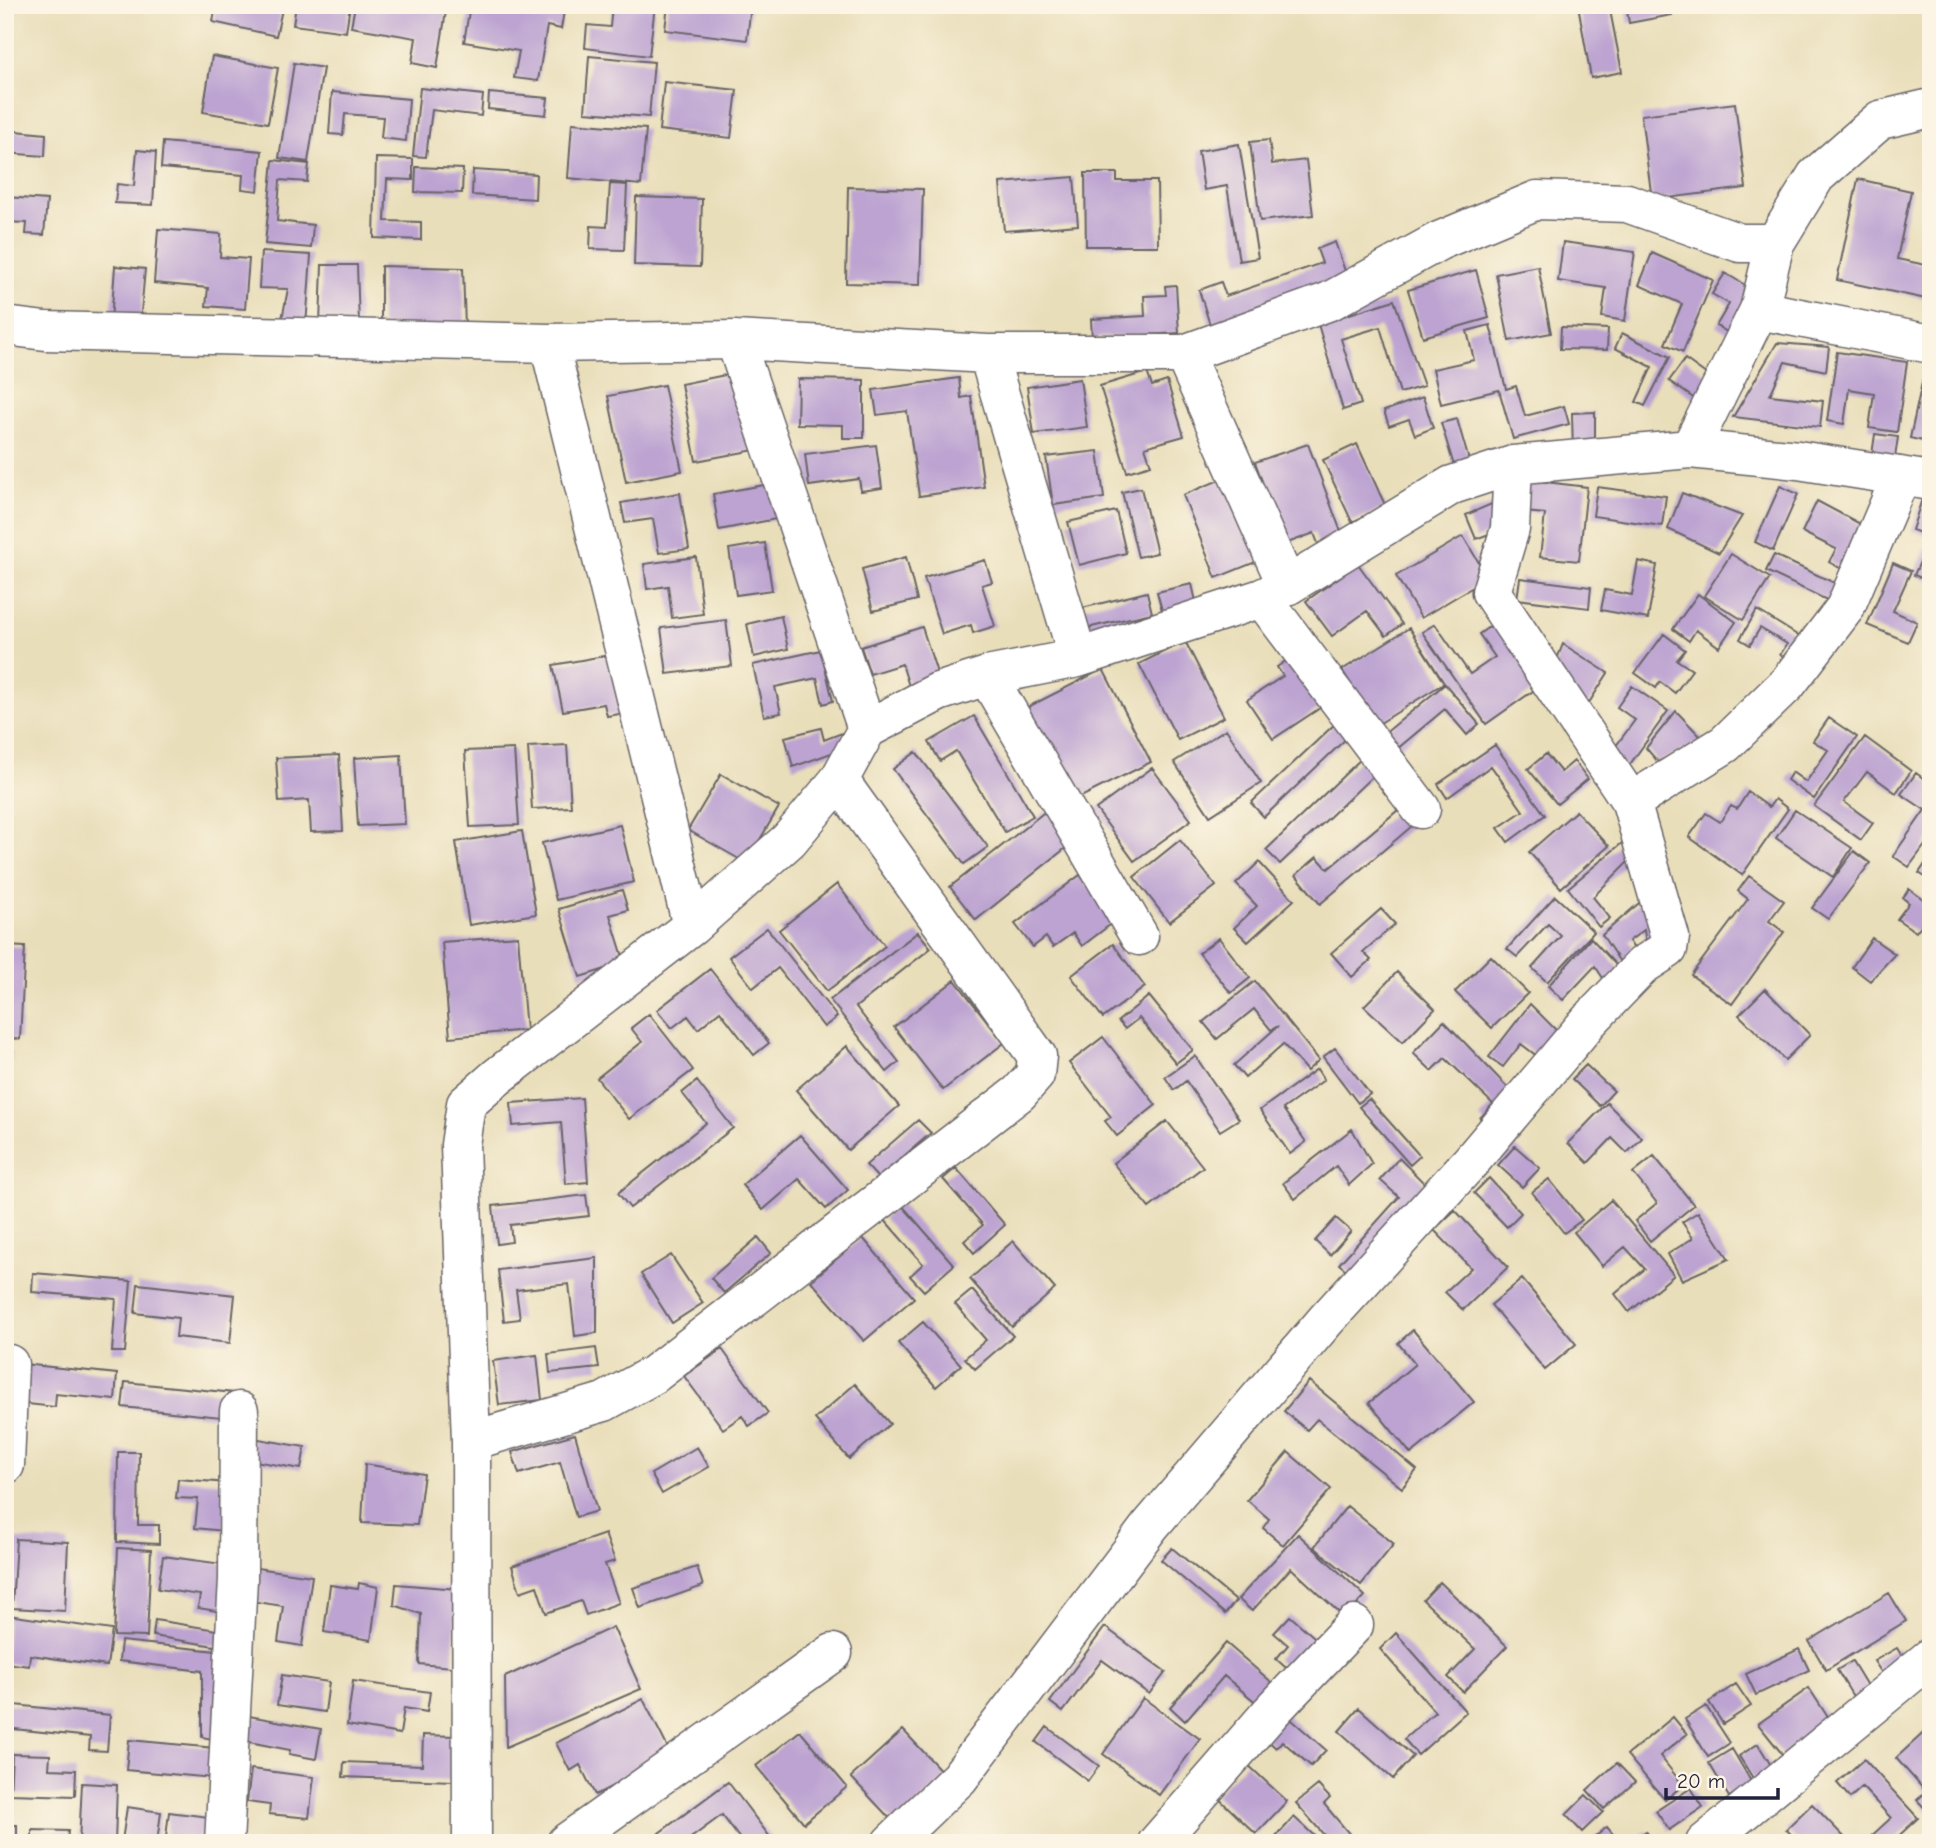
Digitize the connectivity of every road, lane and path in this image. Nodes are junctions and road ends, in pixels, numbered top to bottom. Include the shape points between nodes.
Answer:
1 (1931, 108) edge
2 (1775, 243) junction
3 (1759, 310) junction
4 (5, 327) edge
5 (735, 340) junction
6 (549, 343) junction
7 (1931, 344) edge
8 (988, 354) junction
9 (1184, 354) junction
10 (1690, 449) junction
11 (1513, 465) junction
12 (1916, 478) edge
13 (1274, 592) junction
14 (1078, 658) junction
15 (987, 676) junction
16 (867, 729) junction
17 (839, 780) junction
18 (1631, 802) junction
19 (1421, 809) dead end
20 (692, 926) junction
21 (1139, 936) dead end
22 (9, 1364) dead end
23 (239, 1411) dead end
24 (471, 1441) junction
25 (5, 1465) edge
26 (1354, 1625) dead end
27 (833, 1653) dead end
28 (1931, 1657) edge
29 (224, 1843) edge
30 (471, 1843) edge
31 (566, 1843) edge
32 (891, 1843) edge
33 (1157, 1843) edge
34 (1705, 1843) edge

1 - 2 street via 1880,120 1816,176
2 - 3 street
2 - 9 street via 1740,243 1626,203 1537,200 1440,241 1330,301
3 - 7 street
3 - 10 street
4 - 6 street
5 - 6 street
5 - 8 street
5 - 16 street
6 - 20 street
8 - 9 street
8 - 14 street
9 - 13 street
10 - 11 street
10 - 12 street
11 - 13 street via 1452,485
11 - 18 street via 1510,529 1491,592
12 - 18 street via 1845,608 1787,684 1725,744
13 - 14 street
13 - 19 street
14 - 15 street
15 - 16 street via 938,692
15 - 21 street
16 - 17 street
17 - 20 street via 789,840
17 - 24 street via 1037,1056 1035,1075 1019,1093 653,1376 604,1402
18 - 32 street via 1670,937 1668,949 1643,965 1589,1021 1472,1160 1326,1320 1150,1526 959,1778
20 - 24 street via 466,1104 460,1145
22 - 25 street
23 - 29 street via 238,1579
24 - 30 street
26 - 33 street
27 - 31 street
28 - 34 street

